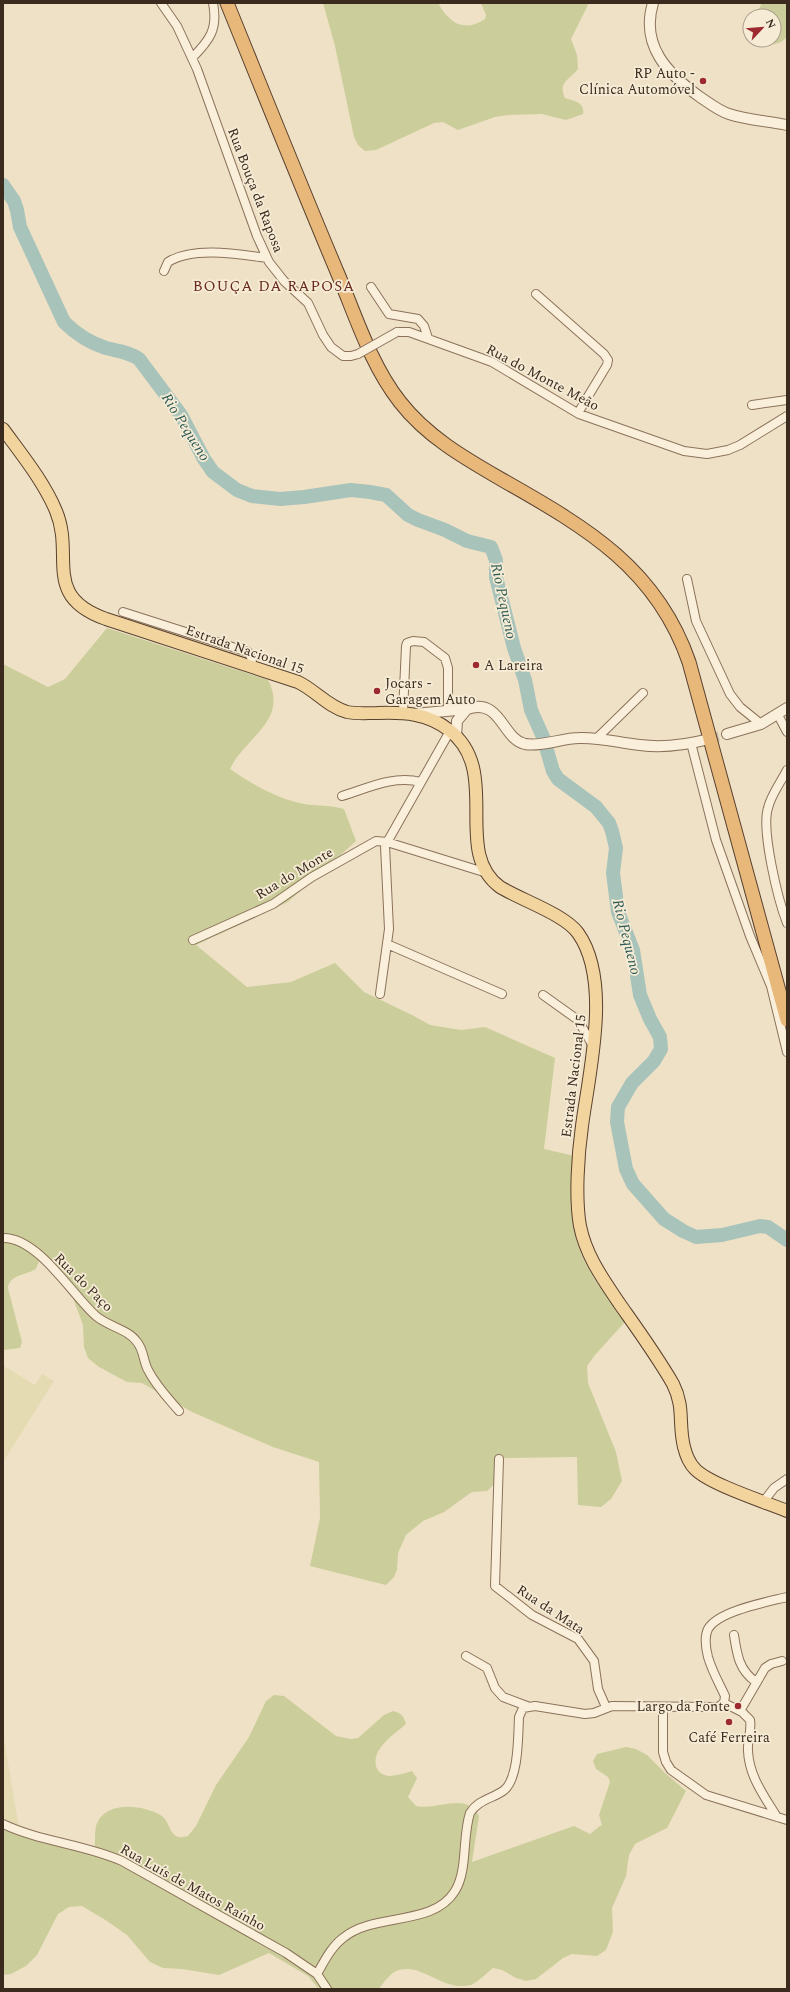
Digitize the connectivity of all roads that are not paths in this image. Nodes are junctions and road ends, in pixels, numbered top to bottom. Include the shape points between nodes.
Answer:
1 (161, 3) edge
2 (213, 3) edge
3 (227, 3) edge
4 (235, 3) edge
5 (654, 3) edge
6 (192, 58) junction
7 (787, 125) edge
8 (266, 258) junction
9 (164, 271) dead end
10 (371, 286) dead end
11 (536, 294) dead end
12 (397, 332) joint
13 (428, 338) junction
14 (787, 400) edge
15 (752, 405) dead end
16 (578, 413) junction
17 (787, 416) edge
18 (3, 429) edge
19 (687, 579) dead end
20 (123, 612) dead end
21 (251, 666) junction
22 (643, 693) dead end
23 (787, 708) edge
24 (459, 711) junction
25 (408, 713) junction
26 (778, 715) junction
27 (761, 724) junction
28 (446, 727) junction
29 (787, 732) edge
30 (727, 734) tunnel mouth
31 (597, 738) junction
32 (709, 740) tunnel mouth
33 (691, 743) junction
34 (787, 770) edge
35 (421, 782) junction
36 (342, 796) dead end
37 (387, 842) junction
38 (487, 873) junction
39 (787, 923) edge
40 (193, 940) dead end
41 (387, 944) junction
42 (787, 989) edge
43 (380, 994) dead end
44 (502, 994) dead end
45 (543, 995) dead end
46 (787, 1020) edge
47 (594, 1048) junction
48 (787, 1052) edge
49 (3, 1238) edge
50 (179, 1412) dead end
51 (499, 1459) dead end
52 (787, 1479) edge
53 (764, 1502) junction
54 (787, 1511) edge
55 (787, 1597) edge
56 (734, 1635) dead end
57 (466, 1656) dead end
58 (782, 1661) dead end
59 (756, 1682) junction
60 (724, 1703) junction
61 (527, 1706) junction
62 (606, 1707) junction
63 (663, 1707) junction
64 (740, 1711) junction
65 (776, 1816) junction
66 (787, 1820) edge
67 (3, 1824) edge
68 (317, 1974) junction
69 (327, 1989) edge

1 - 6 street, Rua Bouça da Raposa via 177,26
2 - 6 street via 213,30 207,42
3 - 46 highway via 314,218 373,354 399,401 453,450 571,520 606,545 642,580 670,621 686,654 692,674
4 - 42 highway via 364,315 387,365 404,394 432,424 468,451 584,519 611,539 642,569 673,610 689,642 700,676
5 - 7 street via 650,19 655,49 663,64 677,80 728,114
6 - 8 street, Rua Bouça da Raposa
8 - 9 street via 235,254 187,253 168,262
8 - 12 street, Rua Bouça da Raposa, bridge via 281,278 308,303 331,347 346,356 358,354
10 - 13 street via 389,314 418,319 424,326
11 - 16 street via 608,358 607,365
12 - 13 street, Rua do Monte Meão via 408,331
13 - 16 street, Rua do Monte Meão via 492,362
14 - 15 street
16 - 17 street, Rua do Monte Meão via 680,450 707,454 740,445
18 - 21 main road, Estrada Nacional 15 via 54,507 61,528 63,577 68,591 77,602 101,617
19 - 27 street via 696,622 730,694 740,707
20 - 21 street via 248,652 252,659
21 - 25 main road, Estrada Nacional 15 via 303,684 345,711 359,714
22 - 31 street
23 - 26 street
24 - 25 street
24 - 25 street via 445,658 424,642 413,641 406,646
24 - 28 street via 456,724
24 - 28 street via 446,715
24 - 31 street via 479,706 487,709 499,717 520,742 529,744
25 - 28 main road, Estrada Nacional 15
26 - 27 street
26 - 29 street
27 - 30 street
28 - 35 street
28 - 38 main road, Estrada Nacional 15 via 468,753 474,767 478,849
31 - 33 street via 649,746
32 - 33 street
33 - 48 street via 716,840 750,936 771,986
34 - 39 street via 768,806 766,830 781,906
35 - 36 street via 390,781
35 - 37 street
37 - 38 street
37 - 40 street, Rua do Monte via 376,841 369,844 312,877 278,901
37 - 41 street via 384,853 389,909
38 - 47 main road, Estrada Nacional 15 via 500,887 562,920 578,933 587,953 594,981
41 - 43 street
41 - 44 street
45 - 47 street via 578,1020
47 - 53 main road, Estrada Nacional 15 via 579,1152 579,1212 586,1247 599,1274 678,1393 684,1447 694,1468 707,1478
49 - 50 street, Rua do Paço via 20,1242 46,1261 96,1316 135,1339 141,1347 148,1371
51 - 62 street, Rua da Mata via 495,1586 532,1614 578,1639 594,1661 598,1689
52 - 53 street via 774,1488
53 - 54 main road, Estrada Nacional 15
55 - 60 street via 735,1612 716,1621 709,1628 706,1649 725,1696
56 - 59 street via 740,1665
57 - 61 street via 488,1668 495,1688 503,1697
58 - 59 street via 765,1668
59 - 64 street
60 - 63 street via 714,1708
60 - 64 street
61 - 62 street via 585,1714
61 - 68 street via 520,1715 512,1780 503,1791 474,1807 470,1814 460,1878 454,1892 427,1912 373,1924 350,1933 336,1944
62 - 63 street
63 - 65 street via 663,1752 669,1768 706,1795
64 - 65 street via 749,1718 751,1724 748,1750 750,1767
65 - 66 street
67 - 68 street, Rua Luís de Matos Raínho via 28,1834 122,1861 282,1951
68 - 69 street

